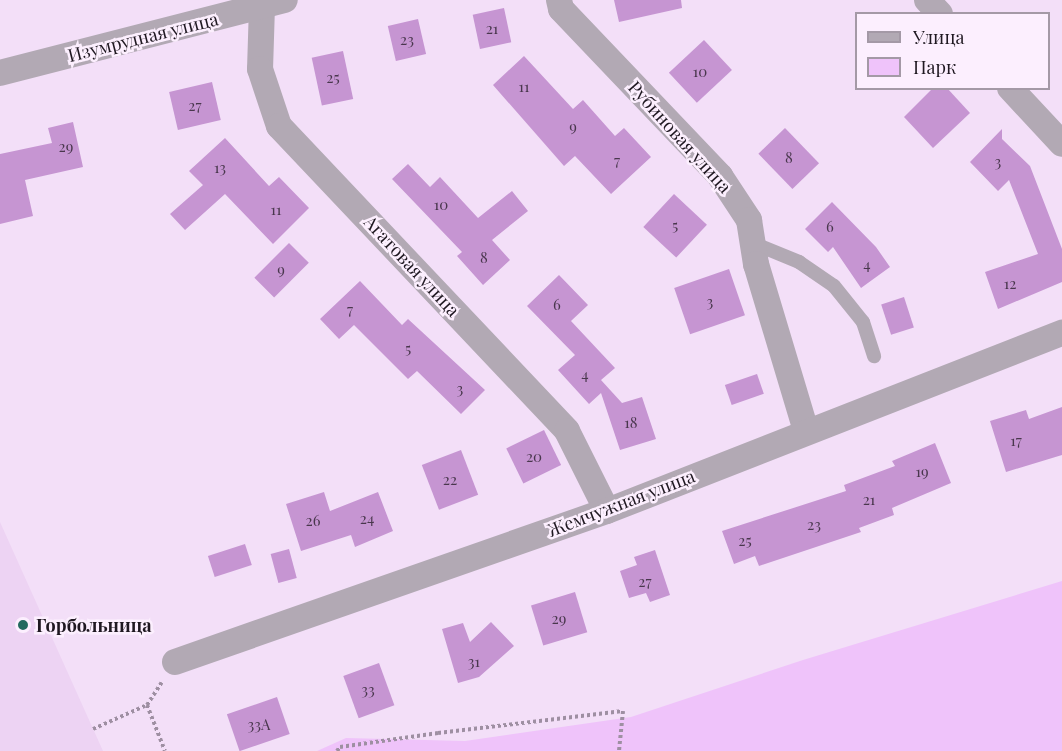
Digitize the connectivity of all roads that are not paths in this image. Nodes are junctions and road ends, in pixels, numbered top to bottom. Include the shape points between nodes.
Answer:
1 (559, 0) edge
2 (927, 0) edge
3 (274, 3) edge
4 (938, 12) edge
5 (0, 73) edge
6 (1012, 90) edge
7 (1062, 144) edge
8 (753, 243) junction
9 (1062, 333) edge
10 (874, 356) dead end
11 (806, 431) junction
12 (607, 511) junction
13 (175, 662) road end

1 - 8 street, Рубиновая улица via 561,9 720,176 749,220
2 - 4 street
3 - 5 street, Изумрудная улица
3 - 12 street, Агатовая улица via 260,69 279,126 567,431
6 - 7 street
8 - 10 lane via 799,262 834,286 863,322
8 - 11 street, Рубиновая улица
9 - 11 street, Жемчужная улица
11 - 12 street, Жемчужная улица
12 - 13 street, Жемчужная улица

